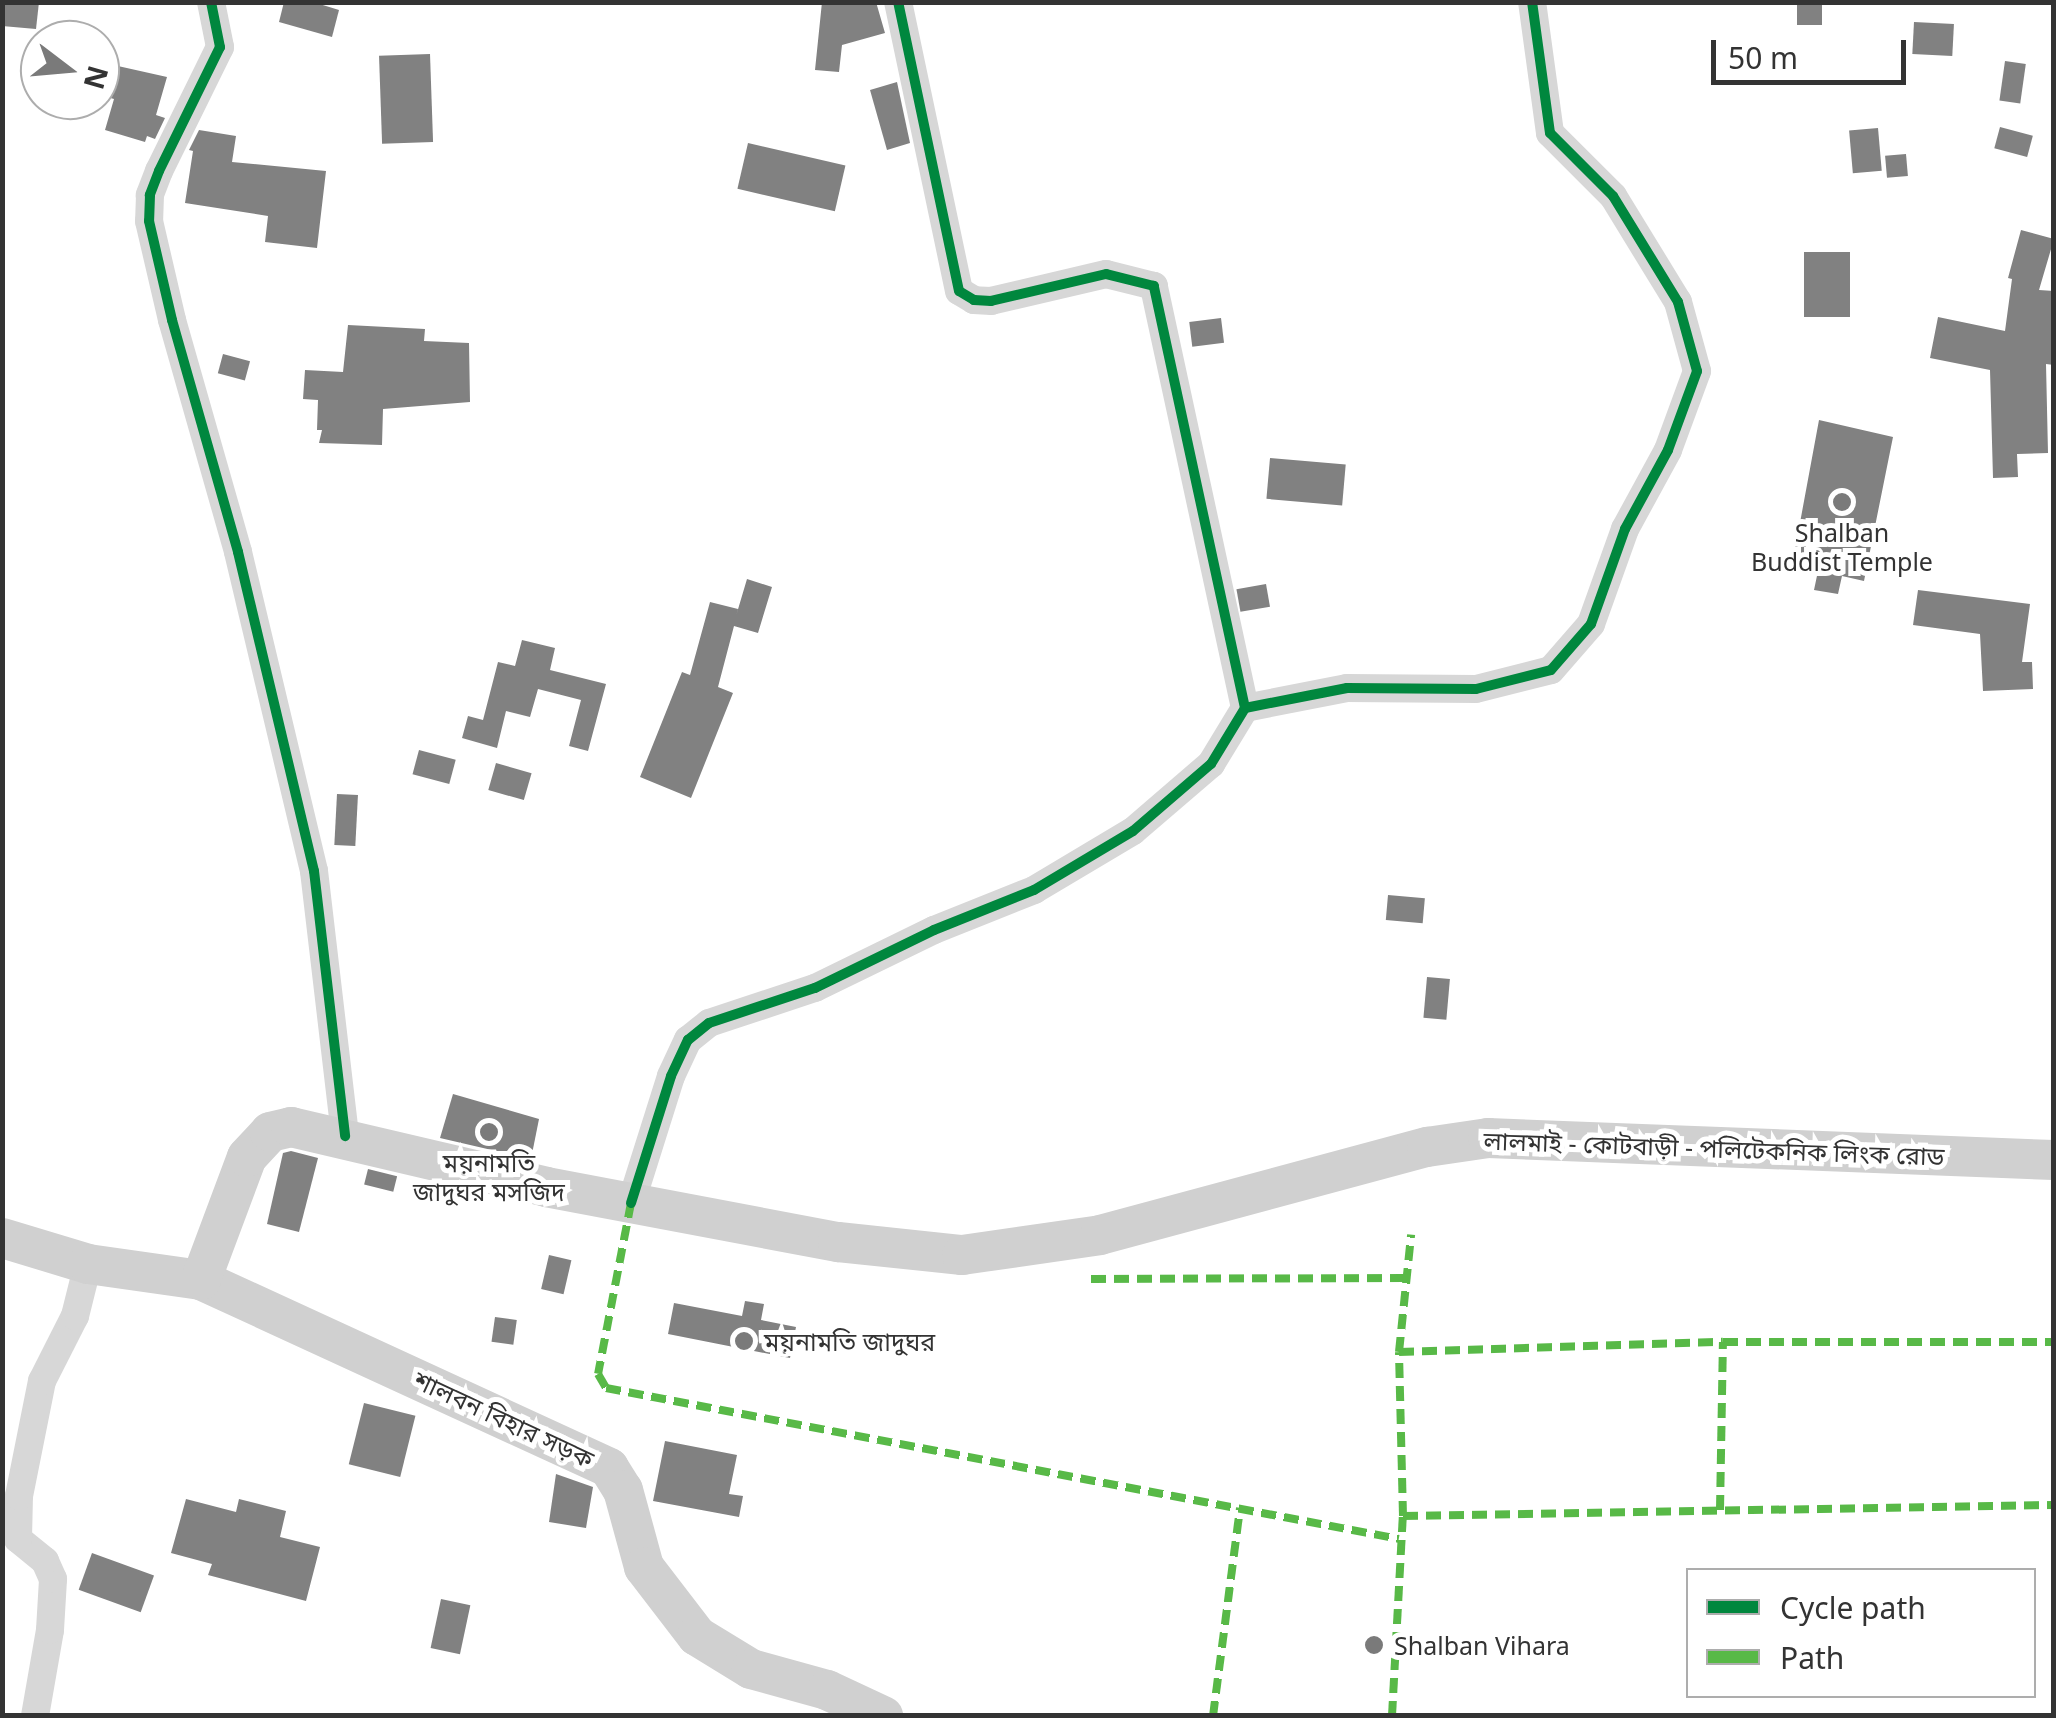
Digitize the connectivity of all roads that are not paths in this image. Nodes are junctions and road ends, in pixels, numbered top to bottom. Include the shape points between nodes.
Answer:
1 (211, 2) edge
2 (898, 2) edge
3 (1532, 2) edge
4 (1245, 708) junction
5 (345, 1136) junction
6 (2054, 1160) edge
7 (631, 1204) junction
8 (2, 1238) edge
9 (88, 1264) junction
10 (201, 1280) junction
11 (35, 1716) edge
12 (883, 1716) edge

1 - 5 street via 220,47 150,195 149,221 314,871
2 - 4 street via 959,291 991,302 1106,274 1154,286
3 - 4 street via 1550,134 1613,196 1678,302 1697,371 1668,450 1625,529 1592,624 1551,670 1476,689 1347,688
4 - 7 street via 1210,764 1133,830 1034,890 815,988 709,1023 688,1040 672,1076
5 - 7 main road, লালমাই - কোটবাড়ী - পলিটেকনিক লিংক রোড
5 - 10 main road, লালমাই - কোটবাড়ী - পলিটেকনিক লিংক রোড via 290,1127 257,1143
6 - 7 main road, লালমাই - কোটবাড়ী - পলিটেকনিক লিংক রোড via 1488,1138 1427,1146 1100,1236 962,1255 838,1242
8 - 9 main road
9 - 10 main road
9 - 11 street via 76,1316 42,1381 19,1496 18,1539 45,1562 53,1580
10 - 12 main road, শালবন বিহার সড়ক via 609,1468 623,1490 644,1567 697,1636 751,1669 827,1690

